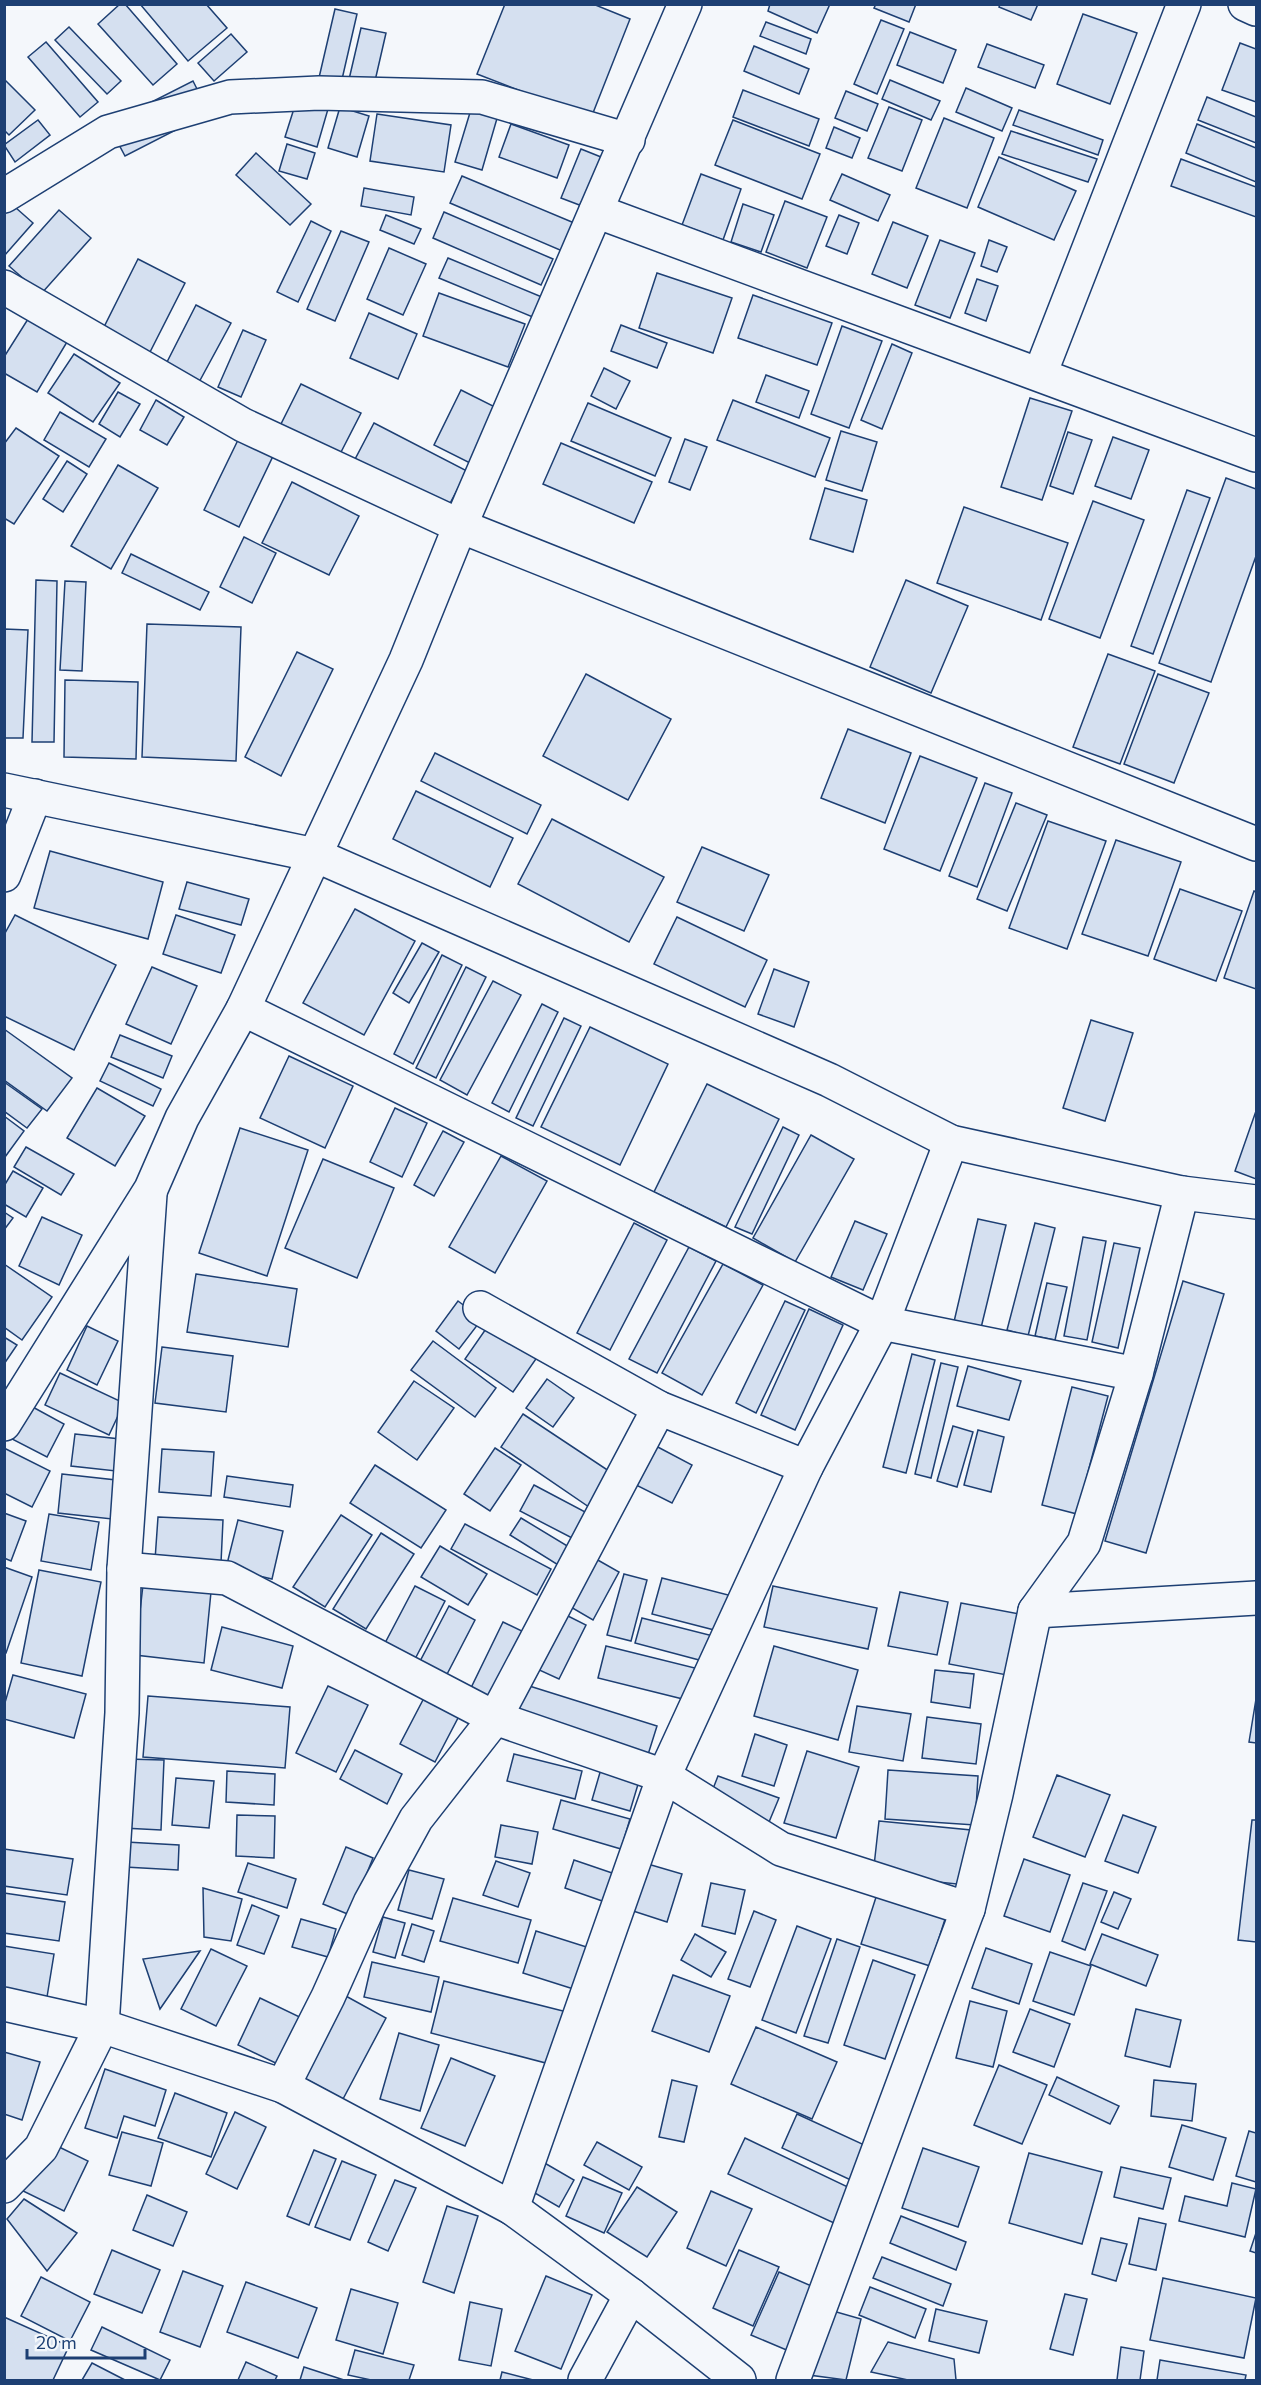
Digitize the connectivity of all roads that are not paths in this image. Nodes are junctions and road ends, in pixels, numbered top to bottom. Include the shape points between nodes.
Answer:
1 (685, 4) edge
2 (1184, 4) edge
3 (1245, 4) edge
4 (1257, 9) edge
5 (628, 140) junction
6 (4, 196) edge
7 (596, 211) junction
8 (4, 287) edge
9 (1040, 374) junction
10 (1257, 455) edge
11 (460, 526) junction
12 (20, 793) edge
13 (1257, 844) edge
14 (315, 855) junction
15 (4, 875) edge
16 (243, 1009) junction
17 (951, 1142) junction
18 (151, 1189) junction
19 (1182, 1193) junction
20 (1257, 1202) edge
21 (480, 1308) dead end
22 (882, 1323) junction
23 (1136, 1374) junction
24 (658, 1408) junction
25 (4, 1424) edge
26 (806, 1467) junction
27 (124, 1569) junction
28 (1257, 1598) edge
29 (1035, 1611) junction
30 (495, 1718) junction
31 (664, 1776) junction
32 (968, 1909) junction
33 (4, 2004) edge
34 (102, 2026) junction
35 (283, 2086) junction
36 (4, 2186) edge
37 (512, 2208) junction
38 (630, 2295) junction
39 (585, 2380) edge
40 (739, 2380) edge
41 (793, 2380) edge

1 - 5 street
2 - 9 street
3 - 4 street
5 - 6 street via 482,97 319,93 230,97 108,132
5 - 7 street
7 - 9 street
7 - 11 street
8 - 11 street via 243,425
9 - 10 street
11 - 13 street
11 - 14 street via 406,660
12 - 14 street
12 - 15 street
14 - 16 street
14 - 17 street via 829,1080
16 - 18 street via 182,1118
16 - 22 street
17 - 19 street
17 - 22 street
18 - 25 street
18 - 27 street
19 - 20 street
19 - 23 street
21 - 24 street
22 - 23 street
22 - 26 street
23 - 29 street via 1084,1542
24 - 26 street
24 - 30 street
26 - 31 street
27 - 30 street via 227,1578
27 - 34 street via 122,1713
28 - 29 street
29 - 32 street
30 - 31 street
30 - 35 street via 416,1819 370,1903
31 - 32 street via 781,1849
31 - 37 street
32 - 41 street
33 - 34 street
34 - 35 street
34 - 36 street via 41,2148
35 - 37 street
37 - 38 street
38 - 39 street
38 - 40 street

